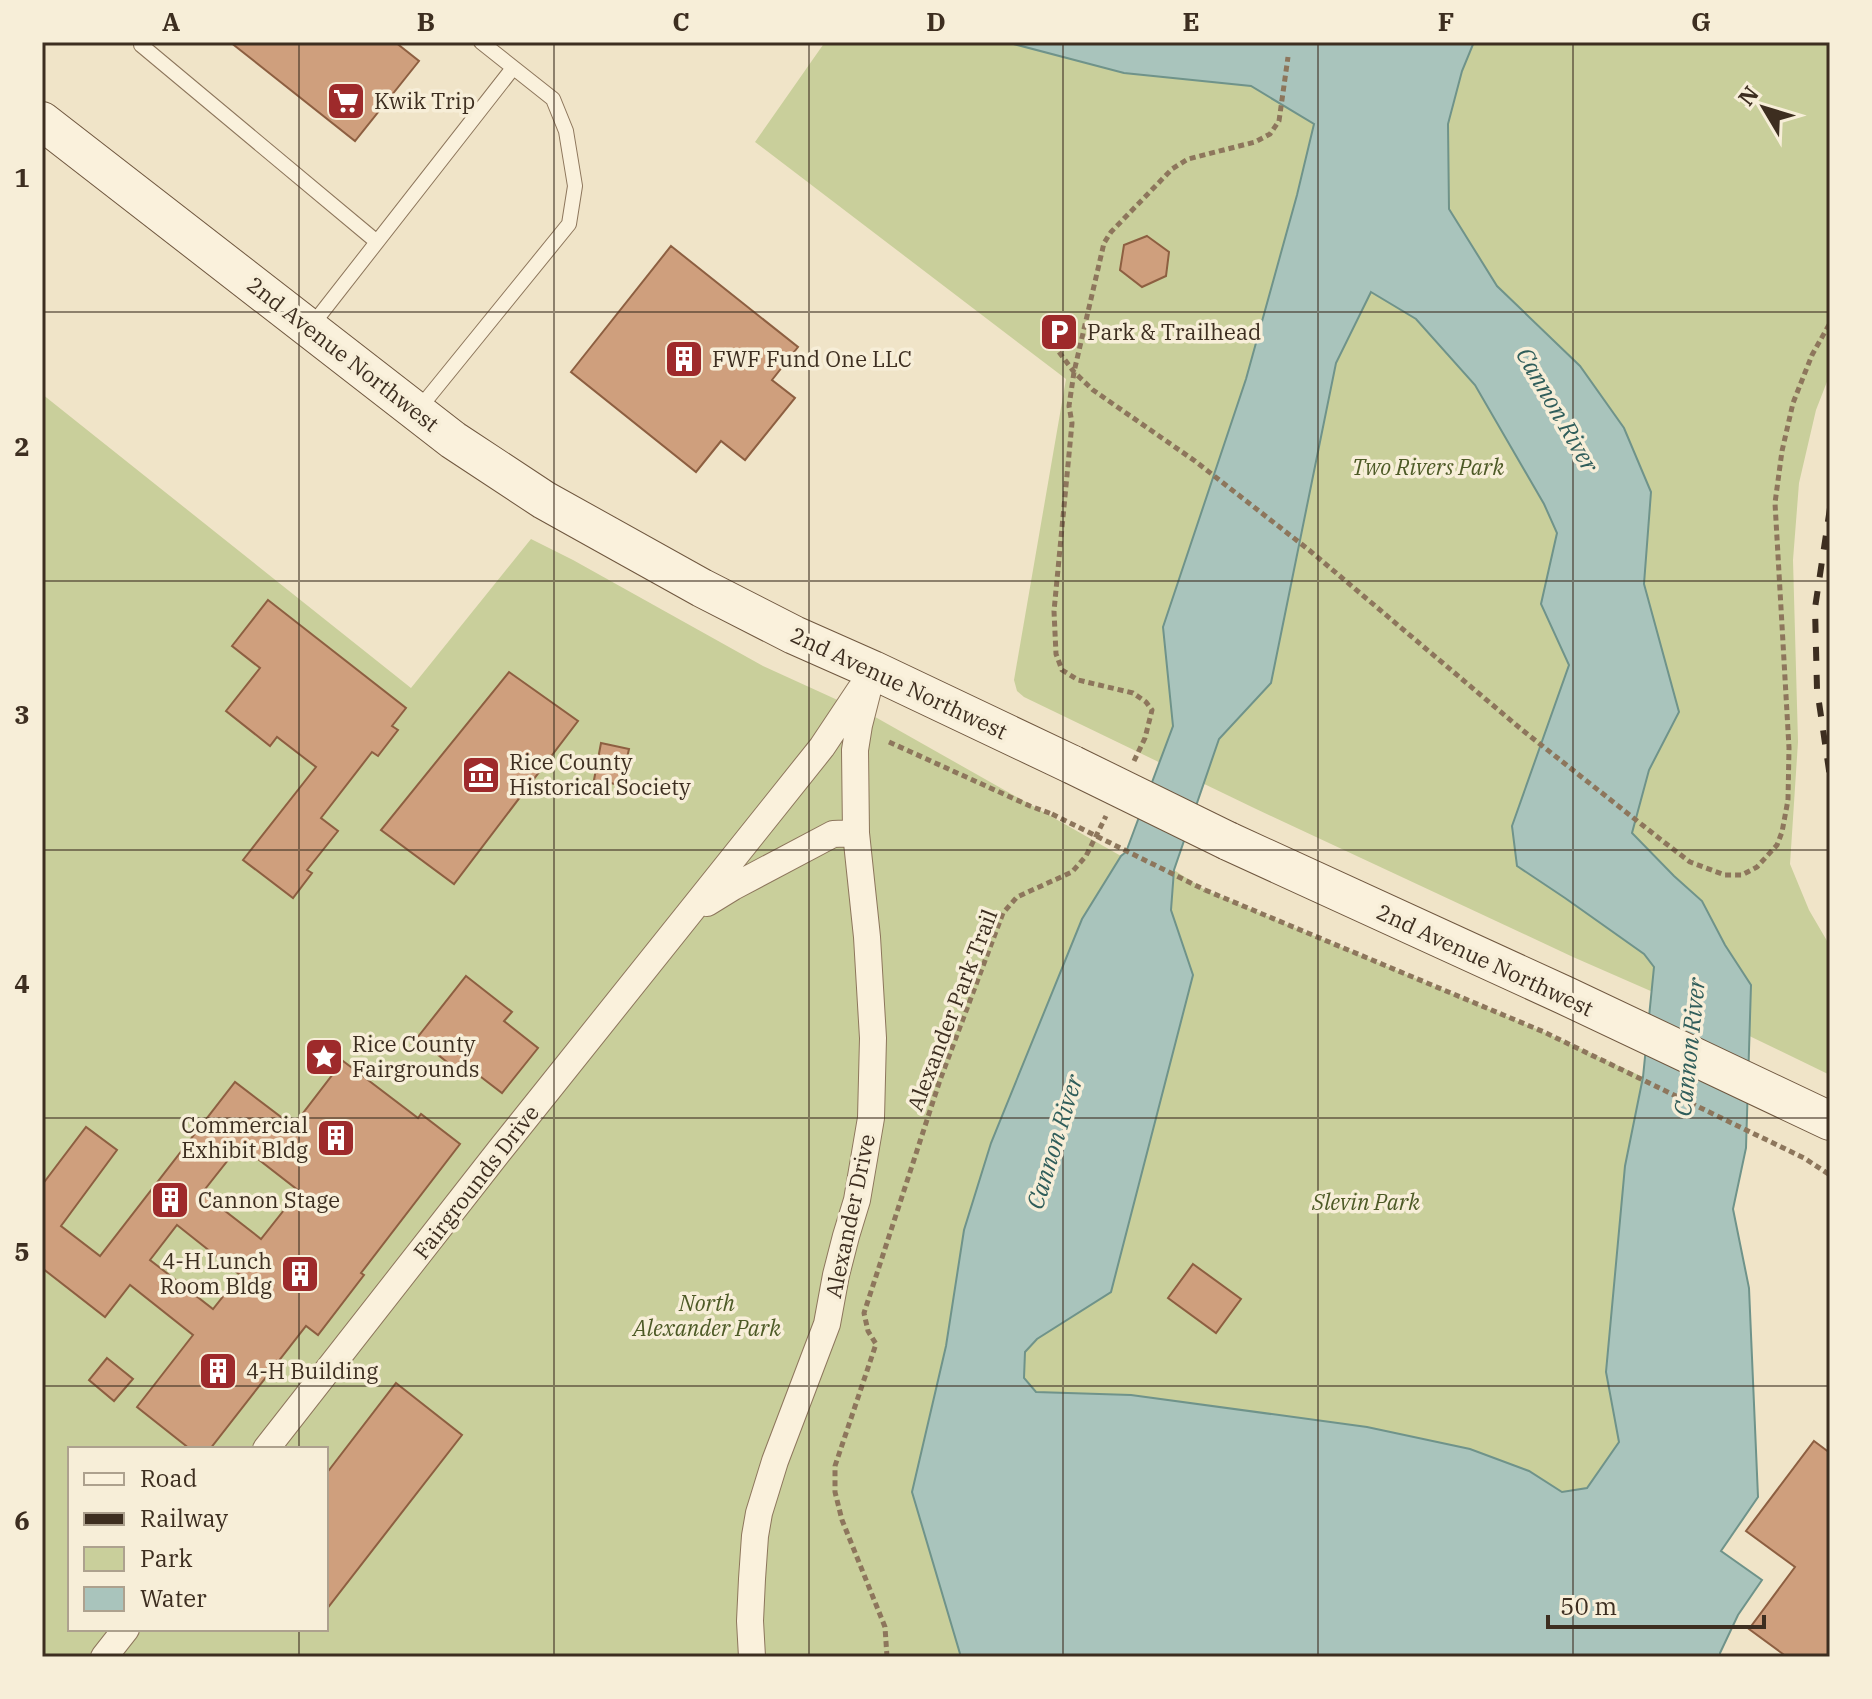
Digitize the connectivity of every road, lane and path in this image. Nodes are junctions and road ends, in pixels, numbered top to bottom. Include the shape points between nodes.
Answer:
1 (144, 42) edge
2 (481, 42) edge
3 (1288, 57) dead end
4 (513, 68) junction
5 (42, 121) edge
6 (377, 242) junction
7 (1830, 323) edge
8 (309, 329) junction
9 (1059, 352) dead end
10 (1074, 372) junction
11 (417, 412) junction
12 (873, 670) junction
13 (889, 742) dead end
14 (1133, 762) dead end
15 (1108, 811) dead end
16 (856, 833) junction
17 (687, 916) junction
18 (1829, 1121) edge
19 (1830, 1175) edge
20 (268, 1447) edge
21 (124, 1631) edge
22 (104, 1657) edge
23 (752, 1657) edge
24 (887, 1657) edge

1 - 6 lane via 141,45
2 - 4 lane
3 - 10 path via 1279,121 1270,134 1188,159 1111,232
4 - 6 lane
4 - 11 lane via 553,99 566,131 575,186 569,224
5 - 8 street, 2nd Avenue Northwest
6 - 8 lane
7 - 10 path via 1793,403 1775,503 1788,800 1777,845 1742,875 1725,875 1690,862 1521,729 1309,550
8 - 11 street, 2nd Avenue Northwest
9 - 10 path
10 - 14 path via 1054,611 1056,654 1062,670 1078,680 1133,693 1152,710
11 - 12 street, 2nd Avenue Northwest via 556,508 702,588
12 - 16 street, Alexander Drive via 855,750
12 - 17 street, Fairgrounds Drive via 822,747
12 - 18 street, 2nd Avenue Northwest, bridge
13 - 19 path, bridge via 1205,890 1544,1032
15 - 24 path, Alexander Park Trail via 1072,872 1017,897 1003,913 940,1080 864,1313 876,1344 835,1466 835,1492 885,1627
16 - 17 street, Fairgrounds Drive via 833,834
16 - 23 street, Alexander Drive via 873,1038 871,1118 827,1324 759,1513
17 - 20 street, Fairgrounds Drive
21 - 22 street

